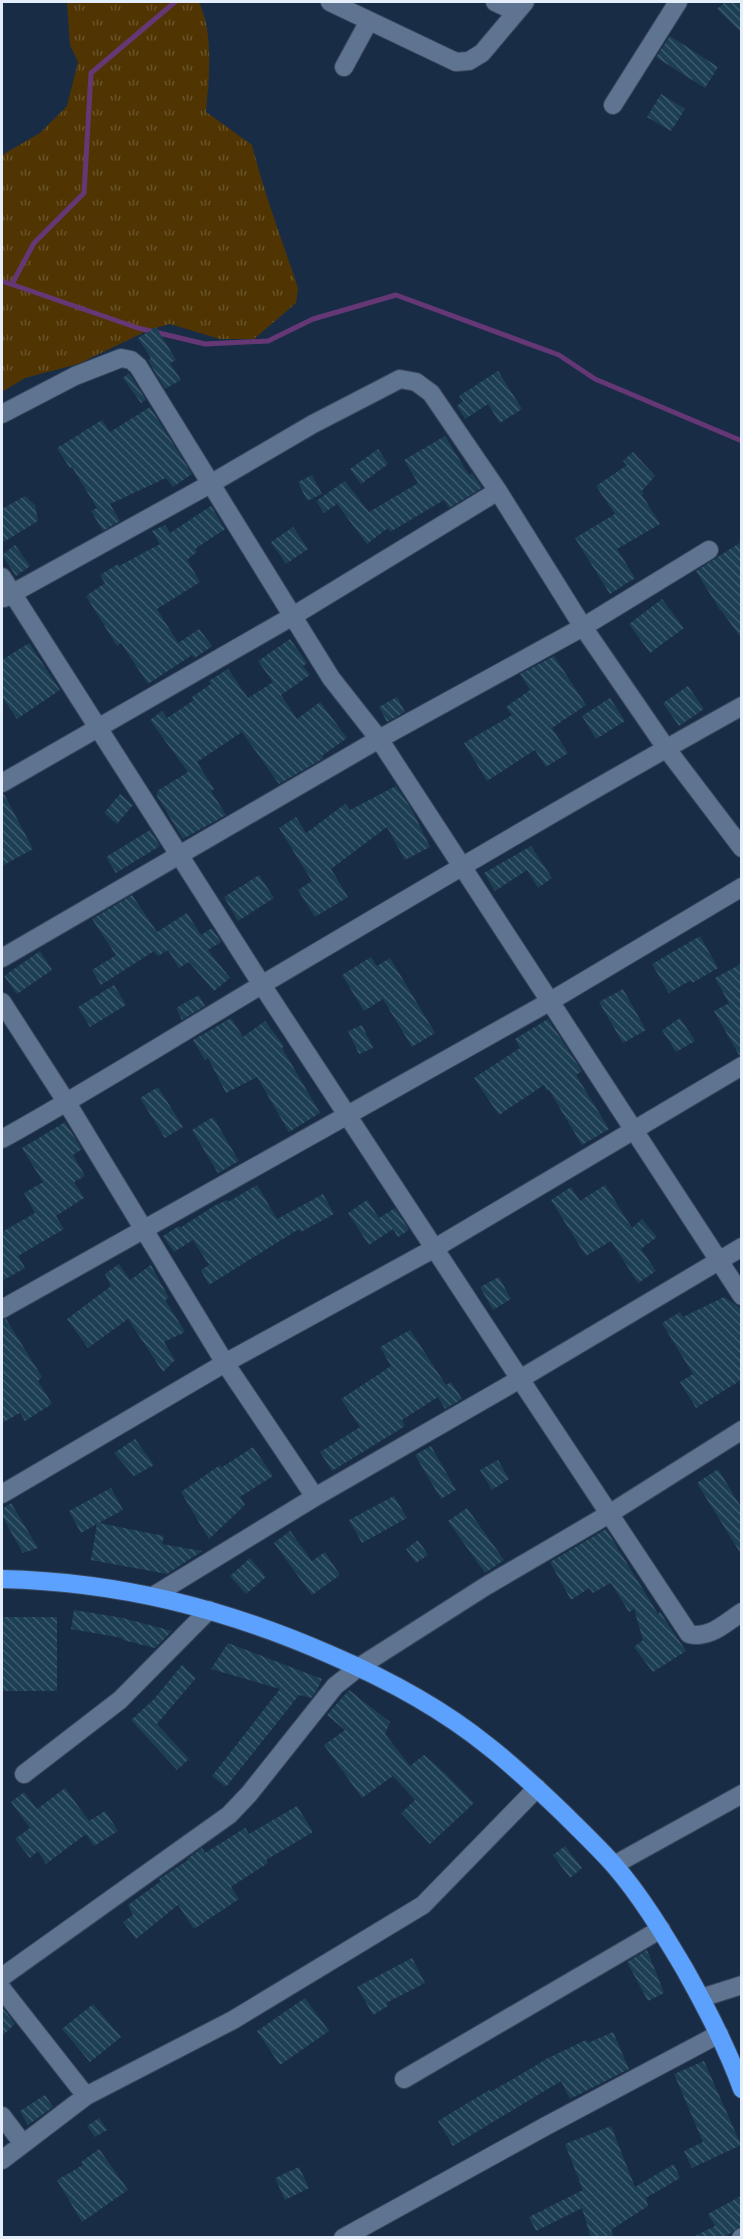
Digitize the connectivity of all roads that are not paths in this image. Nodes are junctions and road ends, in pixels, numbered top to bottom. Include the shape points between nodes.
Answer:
1 (330, 2) edge
2 (495, 2) edge
3 (678, 2) edge
4 (520, 7) edge
5 (369, 21) junction
6 (344, 67) dead end
7 (613, 105) dead end
8 (2, 414) edge
9 (212, 483) junction
10 (498, 491) junction
11 (709, 550) dead end
12 (2, 576) edge
13 (7, 596) edge
14 (293, 616) junction
15 (583, 627) junction
16 (741, 706) edge
17 (98, 727) junction
18 (379, 739) junction
19 (666, 748) junction
20 (2, 783) edge
21 (741, 848) edge
22 (180, 855) junction
23 (462, 867) junction
24 (741, 887) edge
25 (2, 958) edge
26 (262, 985) junction
27 (2, 1002) edge
28 (549, 1002) junction
29 (741, 1066) edge
30 (67, 1103) junction
31 (348, 1114) junction
32 (633, 1130) junction
33 (2, 1139) edge
34 (144, 1228) junction
35 (741, 1247) edge
36 (435, 1248) junction
37 (717, 1262) junction
38 (741, 1296) edge
39 (2, 1309) edge
40 (225, 1363) junction
41 (520, 1379) junction
42 (741, 1430) edge
43 (2, 1494) edge
44 (315, 1497) junction
45 (609, 1514) junction
46 (2, 1578) edge
47 (153, 1596) junction
48 (209, 1610) junction
49 (741, 1612) edge
50 (359, 1667) junction
51 (24, 1774) dead end
52 (537, 1788) junction
53 (741, 1794) edge
54 (614, 1865) junction
55 (661, 1929) junction
56 (2, 1977) edge
57 (741, 1985) edge
58 (2, 1989) edge
59 (701, 1998) junction
60 (719, 2034) junction
61 (404, 2079) dead end
62 (741, 2089) edge
63 (86, 2096) junction
64 (2, 2116) edge
65 (23, 2144) junction
66 (2, 2160) edge
67 (343, 2238) edge

1 - 5 street
2 - 4 street
3 - 7 street
4 - 5 street via 482,53 469,61 456,62
5 - 6 street
8 - 9 street via 75,376 121,358 131,360
9 - 10 street via 400,379 416,382 430,393
9 - 13 street
9 - 14 street
10 - 14 street
10 - 15 street
11 - 15 street
12 - 13 street
13 - 17 street
14 - 17 street
14 - 18 street via 331,678
15 - 18 street
15 - 19 street
16 - 19 street
17 - 20 street
17 - 22 street
18 - 22 street
18 - 23 street
19 - 21 street
19 - 23 street
22 - 25 street
22 - 26 street
23 - 26 street
23 - 28 street
24 - 28 street
26 - 30 street
26 - 31 street
27 - 30 street
28 - 31 street
28 - 32 street
29 - 32 street
30 - 33 street
30 - 34 street
31 - 34 street
31 - 36 street
32 - 36 street
32 - 37 street
34 - 39 street
34 - 40 street
35 - 37 street
36 - 40 street
36 - 41 street
37 - 38 street
37 - 41 street
40 - 43 street
40 - 44 street
41 - 44 street
41 - 45 street
42 - 45 street
44 - 47 street
45 - 49 street via 689,1634 701,1637
45 - 50 street
46 - 47 highway via 103,1586
47 - 48 highway
48 - 50 highway via 292,1638
48 - 51 street via 120,1700
50 - 52 highway via 448,1718
50 - 56 street via 334,1686 229,1815
52 - 54 highway
52 - 63 street via 423,1905 232,2020
53 - 54 street
54 - 55 highway
55 - 59 highway
55 - 61 street
57 - 59 street
58 - 63 street
59 - 60 highway
60 - 62 highway
60 - 67 street
63 - 65 street
64 - 65 street
65 - 66 street

